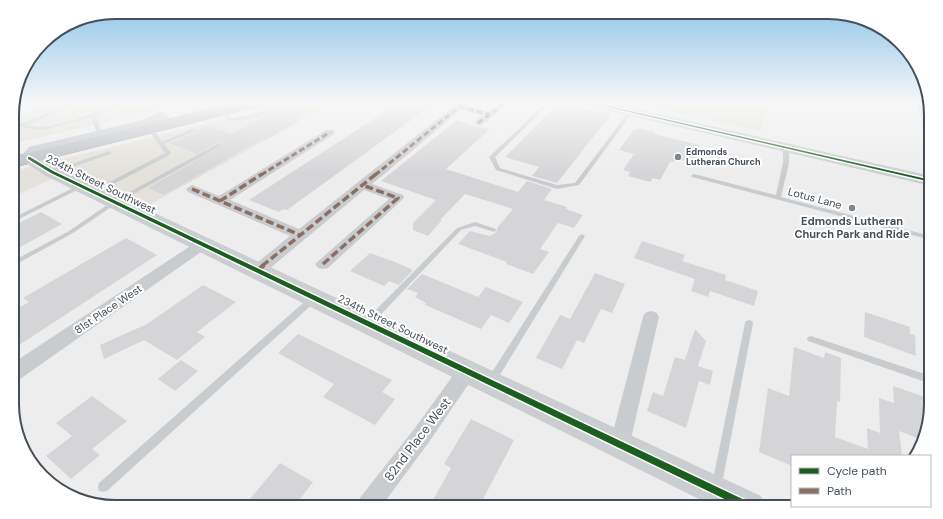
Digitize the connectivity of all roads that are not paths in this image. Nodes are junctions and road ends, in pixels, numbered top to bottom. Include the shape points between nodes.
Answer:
1 (28, 126) edge
2 (50, 126) edge
3 (97, 126) edge
4 (119, 126) edge
5 (135, 126) edge
6 (156, 126) edge
7 (435, 126) edge
8 (524, 126) edge
9 (620, 126) edge
10 (692, 126) edge
11 (150, 128) junction
12 (194, 130) dead end
13 (99, 131) junction
14 (330, 132) dead end
15 (161, 144) junction
16 (219, 145) dead end
17 (786, 148) junction
18 (19, 151) edge
19 (109, 153) dead end
20 (21, 160) edge
21 (52, 172) junction
22 (694, 176) dead end
23 (924, 179) edge
24 (362, 185) junction
25 (192, 188) dead end
26 (96, 194) junction
27 (778, 198) junction
28 (220, 201) junction
29 (19, 218) edge
30 (494, 230) dead end
31 (300, 235) junction
32 (582, 236) dead end
33 (924, 236) edge
34 (203, 244) junction
35 (19, 261) edge
36 (324, 264) dead end
37 (258, 270) junction
38 (314, 298) junction
39 (651, 317) dead end
40 (368, 323) junction
41 (749, 323) dead end
42 (811, 338) dead end
43 (19, 369) edge
44 (467, 371) junction
45 (924, 378) edge
46 (490, 382) junction
47 (620, 443) junction
48 (103, 487) dead end
49 (716, 490) junction
50 (372, 500) edge
51 (736, 500) edge

1 - 2 lane via 41,129
3 - 13 lane
4 - 13 highway
5 - 20 main road via 35,151
6 - 11 highway
7 - 24 street
8 - 9 lane via 492,157 498,169 558,187 577,184
10 - 17 street
11 - 15 lane
11 - 20 highway
12 - 15 lane
13 - 18 highway
14 - 28 street
15 - 26 lane via 168,153 166,155
16 - 26 lane
17 - 23 street
17 - 27 lane via 786,163
19 - 21 lane
20 - 21 street, 234th Street Southwest
21 - 26 street, 234th Street Southwest
22 - 27 lane, Lotus Lane
24 - 31 street
24 - 36 street via 398,198
25 - 28 street
26 - 29 lane
26 - 34 street, 234th Street Southwest
26 - 35 lane via 70,232
27 - 33 lane, Lotus Lane
28 - 31 street
30 - 40 lane via 475,224 459,229
31 - 37 street
32 - 46 lane
34 - 37 street, 234th Street Southwest
34 - 43 street, 81st Place West
37 - 38 street, 234th Street Southwest
38 - 40 street, 234th Street Southwest
38 - 48 lane
39 - 47 street
40 - 44 street, 234th Street Southwest
41 - 49 lane
42 - 45 lane
44 - 46 street, 234th Street Southwest
44 - 50 street, 82nd Place West
46 - 47 street, 234th Street Southwest
47 - 49 street, 234th Street Southwest
49 - 51 street, 234th Street Southwest

